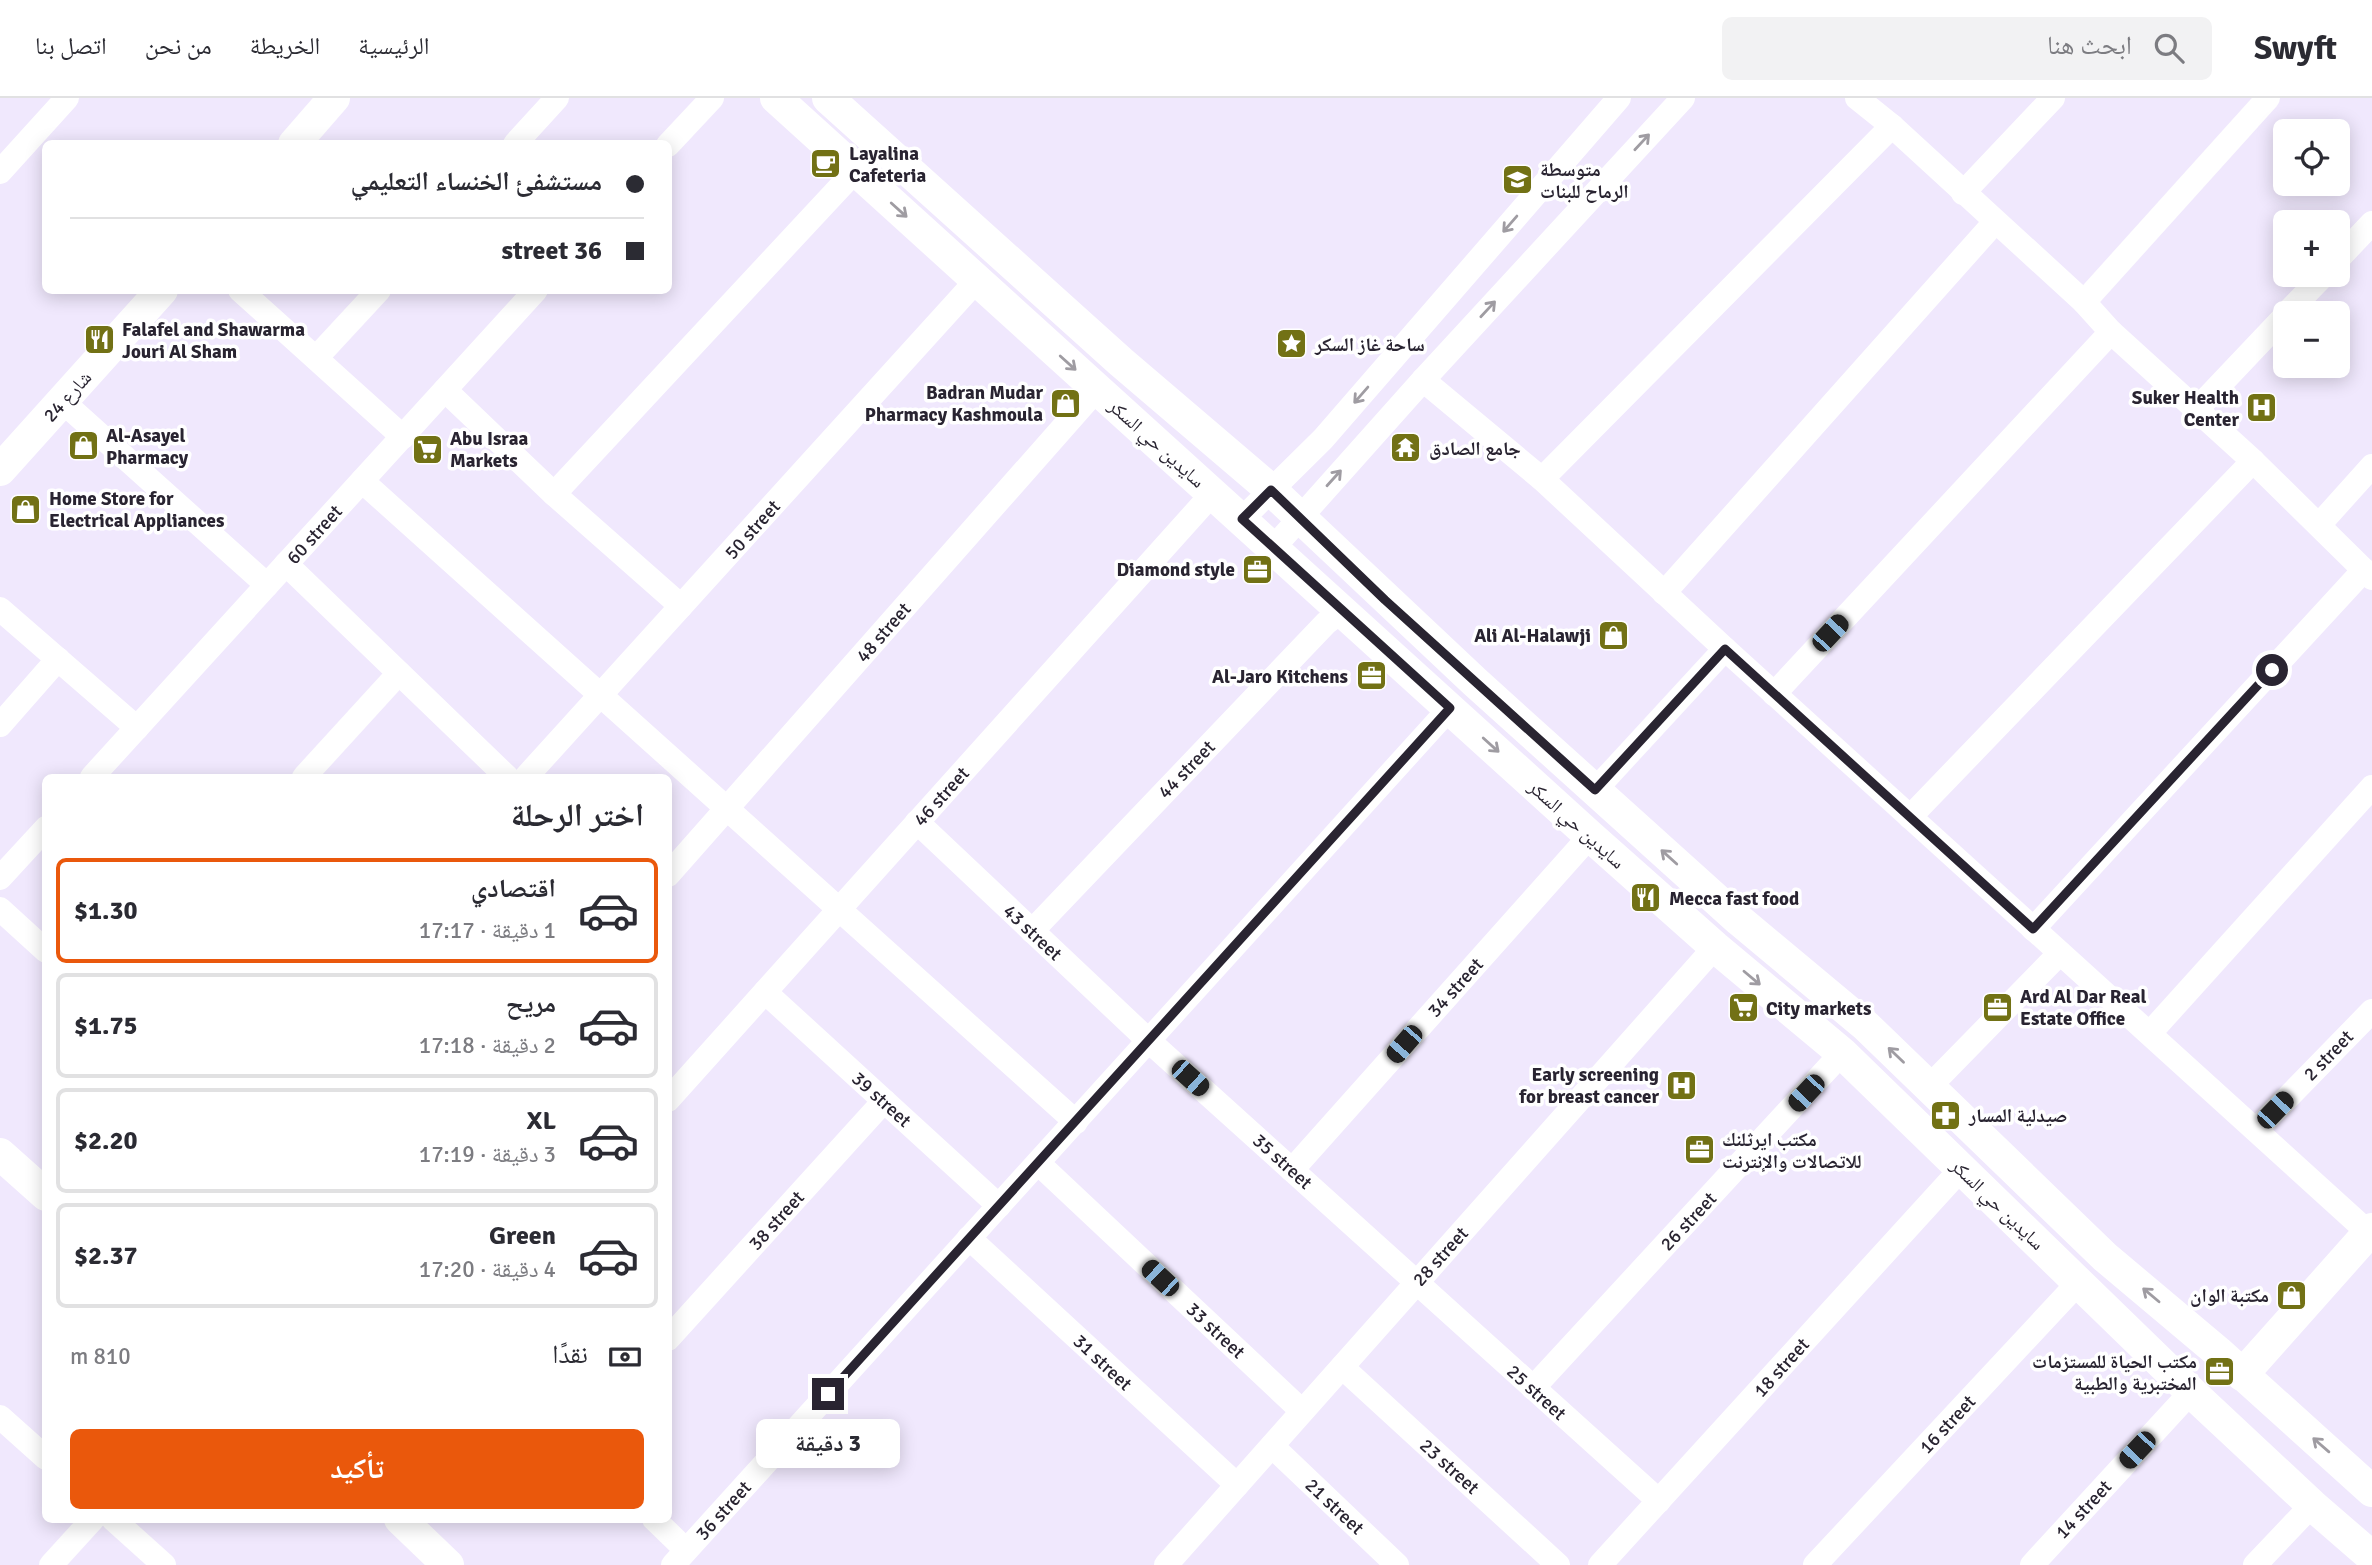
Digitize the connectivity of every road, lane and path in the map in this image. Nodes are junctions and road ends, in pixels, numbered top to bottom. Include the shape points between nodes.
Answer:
1 (67, 98) edge
2 (334, 98) edge
3 (557, 98) edge
4 (712, 98) edge
5 (776, 98) edge
6 (828, 98) edge
7 (1619, 98) edge
8 (1683, 98) edge
9 (1857, 98) edge
10 (2053, 98) edge
11 (2269, 98) edge
12 (1892, 126) junction
13 (297, 140) edge
14 (519, 140) edge
15 (672, 141) edge
16 (856, 170) junction
17 (0, 172) edge
18 (1963, 193) junction
19 (1995, 222) junction
20 (2372, 223) edge
21 (2350, 246) edge
22 (977, 281) junction
23 (2312, 287) edge
24 (158, 294) edge
25 (244, 294) edge
26 (375, 294) edge
27 (532, 294) edge
28 (2298, 301) edge
29 (2084, 302) junction
30 (2273, 328) edge
31 (2111, 332) junction
32 (316, 358) junction
33 (1423, 380) junction
34 (1097, 389) junction
35 (445, 390) junction
36 (62, 401) junction
37 (2195, 411) junction
38 (402, 437) junction
39 (2253, 461) junction
40 (2372, 466) edge
41 (0, 470) edge
42 (1542, 479) junction
43 (362, 481) junction
44 (1271, 490) junction
45 (1213, 493) junction
46 (554, 494) junction
47 (1299, 517) junction
48 (1242, 519) junction
49 (2319, 524) junction
50 (1274, 547) junction
51 (286, 564) junction
52 (2368, 574) edge
53 (267, 585) junction
54 (1664, 593) junction
55 (681, 606) junction
56 (0, 609) edge
57 (1343, 610) junction
58 (1725, 649) junction
59 (58, 659) junction
60 (399, 673) junction
61 (1774, 694) junction
62 (600, 696) junction
63 (1450, 708) junction
64 (0, 725) edge
65 (137, 728) junction
66 (95, 774) edge
67 (307, 774) edge
68 (504, 774) edge
69 (529, 774) edge
70 (2372, 786) edge
71 (1595, 790) junction
72 (727, 809) junction
73 (1910, 817) junction
74 (917, 822) junction
75 (42, 832) edge
76 (1590, 836) junction
77 (672, 871) edge
78 (0, 878) edge
79 (0, 909) edge
80 (840, 909) junction
81 (2033, 929) junction
82 (1032, 931) junction
83 (42, 947) edge
84 (1715, 947) junction
85 (2060, 953) junction
86 (765, 992) junction
87 (2372, 1011) edge
88 (2150, 1033) junction
89 (1149, 1041) junction
90 (1842, 1053) junction
91 (1929, 1087) junction
92 (672, 1096) edge
93 (884, 1101) junction
94 (1076, 1122) junction
95 (2256, 1130) junction
96 (0, 1154) edge
97 (1038, 1163) junction
98 (1962, 1168) junction
99 (1293, 1170) junction
100 (42, 1191) edge
101 (999, 1206) junction
102 (2371, 1231) edge
103 (970, 1238) junction
104 (2079, 1282) junction
105 (1416, 1284) junction
106 (672, 1335) edge
107 (1342, 1367) junction
108 (2242, 1375) junction
109 (1533, 1388) junction
110 (2191, 1392) junction
111 (1302, 1411) junction
112 (0, 1417) edge
113 (1272, 1446) junction
114 (42, 1454) edge
115 (1237, 1485) junction
116 (2372, 1491) edge
117 (1658, 1501) junction
118 (2312, 1505) junction
119 (89, 1523) edge
120 (117, 1523) edge
121 (404, 1523) edge
122 (657, 1523) edge
123 (2372, 1556) edge
124 (680, 1557) edge
125 (1392, 1563) edge
126 (51, 1565) edge
127 (164, 1565) edge
128 (448, 1565) edge
129 (1166, 1565) edge
130 (1558, 1565) edge
131 (1600, 1565) edge
132 (1815, 1565) edge
133 (2032, 1565) edge
134 (2255, 1565) edge

1 - 17 street
2 - 13 street
3 - 14 street
4 - 15 street
5 - 16 street, سايدين حي السكر
6 - 44 street, سايدين حي السكر via 1121,362
7 -> 44 street via 1323,439
33 -> 8 street
9 - 12 street
10 - 18 street
11 - 29 street
12 - 18 street
12 - 42 street
16 -> 22 street, سايدين حي السكر
16 - 46 street
18 - 19 street
19 - 29 street
19 - 54 street
20 - 21 street
22 -> 34 street, سايدين حي السكر
22 - 55 street, 50 street
23 - 28 street
24 - 36 street, شارع 24
25 - 32 street
26 - 32 street
27 - 35 street, 60 street
29 - 31 street
30 - 37 street
31 - 37 street
31 - 61 street
32 - 38 street
33 - 42 street
47 -> 33 street
34 - 45 street, سايدين حي السكر
34 - 72 street, 48 street
35 - 38 street, 60 street
35 - 46 street
36 - 41 street, شارع 24
36 - 53 street
37 - 39 street
38 - 43 street, 60 street
39 - 49 street
39 - 73 street
40 - 49 street
42 - 54 street
43 - 51 street, 60 street
43 - 62 street
44 - 47 street, سايدين حي السكر
44 - 48 street
45 - 48 street, سايدين حي السكر
45 - 74 street, 46 street
46 - 55 street
47 - 50 street
47 - 71 street, سايدين حي السكر
48 - 50 street, سايدين حي السكر
49 - 52 street
50 - 57 street, سايدين حي السكر
51 - 53 street, 60 street
51 - 60 street
52 - 81 street
53 - 65 street, 60 street
54 - 58 street
55 - 62 street, 50 street
56 - 59 street
57 - 63 street, سايدين حي السكر
57 - 82 street, 44 street
58 - 61 street
58 - 71 street
59 - 64 street
59 - 65 street
60 - 67 street
60 - 68 street
61 - 73 street
62 - 69 street, 50 street
62 - 72 street
63 -> 76 street, سايدين حي السكر
63 - 89 street, 36 street
65 - 66 street, 60 street
70 - 88 street
91 -> 71 street, سايدين حي السكر via 1866,1026
72 - 77 street, 48 street
72 - 80 street
73 - 81 street
74 - 80 street, 46 street
74 - 82 street, 43 street
75 - 78 street
76 - 84 street, سايدين حي السكر
76 - 99 street, 34 street
79 - 83 street
80 - 86 street, 46 street
80 - 94 street
81 - 85 street
82 - 89 street, 43 street
84 -> 90 street, سايدين حي السكر
84 - 105 street, 28 street
85 - 88 street
85 - 91 street
86 - 92 street, 46 street
86 - 93 street, 39 street
87 - 95 street, 2 street
88 - 95 street
89 - 94 street, 36 street
89 - 99 street, 35 street
90 - 98 street, سايدين حي السكر
90 - 109 street, 26 street
108 -> 91 street, سايدين حي السكر via 2105,1257
93 - 101 street, 39 street
93 - 106 street, 38 street
94 - 97 street, 36 street
95 - 102 street
96 - 100 street
97 - 101 street, 36 street
97 - 111 street, 33 street
98 - 104 street, سايدين حي السكر
98 - 117 street, 18 street
99 - 105 street, 35 street
101 - 103 street, 36 street
102 - 108 street
103 - 115 street, 31 street
103 - 124 street, 36 street
104 - 110 street, سايدين حي السكر
104 - 132 street, 16 street
105 - 107 street, 28 street
105 - 109 street, 25 street
107 - 111 street, 28 street
107 - 130 street, 23 street
116 -> 108 street, سايدين حي السكر
109 - 117 street, 25 street
110 - 118 street, سايدين حي السكر
110 - 133 street, 14 street
111 - 113 street, 28 street
112 - 114 street
113 - 115 street, 28 street
113 - 125 street, 21 street
115 - 129 street, 28 street
117 - 131 street, 18 street
118 - 123 street, سايدين حي السكر
118 - 134 street
119 - 126 street
120 - 127 street
121 - 128 street
122 - 124 street

